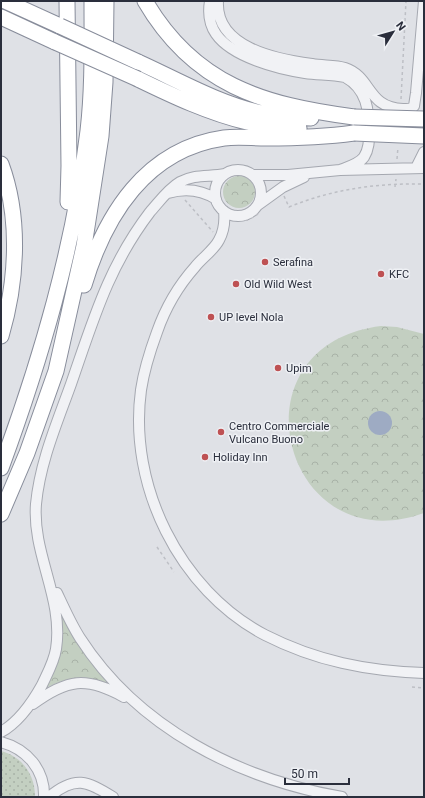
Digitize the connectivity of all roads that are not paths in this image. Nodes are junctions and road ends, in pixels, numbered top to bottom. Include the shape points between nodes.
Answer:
1 (5, 1) edge
2 (67, 1) edge
3 (92, 1) edge
4 (106, 1) edge
5 (145, 1) edge
6 (210, 1) edge
7 (218, 1) edge
8 (416, 1) edge
9 (424, 1) edge
10 (424, 4) edge
11 (1, 17) edge
12 (354, 117) junction
13 (424, 119) edge
14 (354, 132) junction
15 (424, 136) edge
16 (424, 152) edge
17 (1, 164) edge
18 (420, 168) edge
19 (340, 170) junction
20 (314, 173) junction
21 (225, 174) junction
22 (253, 175) junction
23 (166, 194) junction
24 (216, 199) junction
25 (259, 208) junction
26 (224, 211) junction
27 (60, 283) junction
28 (1, 336) edge
29 (56, 371) junction
30 (1, 468) edge
31 (1, 514) edge
32 (48, 576) junction
33 (424, 673) edge
34 (131, 700) junction
35 (27, 709) junction
36 (1, 732) edge
37 (1, 742) edge
38 (44, 797) edge
39 (49, 797) edge
40 (114, 797) edge
41 (342, 797) edge

1 - 12 highway, bridge via 220,100 262,113 325,119
2 - 27 highway via 69,166
3 - 27 highway via 92,84 88,131
4 - 29 highway via 101,136 84,246
5 - 12 highway via 179,47 201,66 233,86 286,105
6 - 19 street via 210,24 216,34 233,50 288,69 344,77 359,89 364,96 369,114 368,150 361,160
7 - 10 street via 217,13 220,22 226,32 236,40 267,54 286,59 347,69 366,85 382,104 391,108 414,106
8 - 10 street
9 - 10 street
11 - 14 highway, bridge via 191,104 247,122 269,126
12 - 13 highway, bridge
14 - 15 highway, bridge
14 - 29 highway via 329,136 225,138 184,148 165,158 147,173 117,210 100,241
16 - 18 street
17 - 28 highway via 8,188 14,238 11,294
18 - 19 street
19 - 20 street
20 - 22 street via 288,176
20 - 25 street via 283,187
21 - 22 street via 239,170
21 - 23 street via 189,178
21 - 24 street via 216,185
22 - 25 street via 261,192
23 - 24 street via 190,190
23 - 32 street via 131,240 105,288 46,458 38,488 36,516 39,546
24 - 26 street
25 - 26 street via 246,215 230,215
26 - 33 street via 220,240 194,268 172,299 157,333 145,372 140,409 142,447 148,487 162,521 177,552 200,583 222,605 264,634 311,654 361,668
27 - 30 highway via 35,369
29 - 31 highway via 27,453
32 - 34 street via 81,640
32 - 35 street via 56,610 56,650 46,678
34 - 35 street via 104,686 72,683 50,691
34 - 41 street via 175,734 220,758 294,786
35 - 36 street
37 - 38 street via 20,750 35,764 43,782
39 - 40 street via 61,787 81,783 93,785

